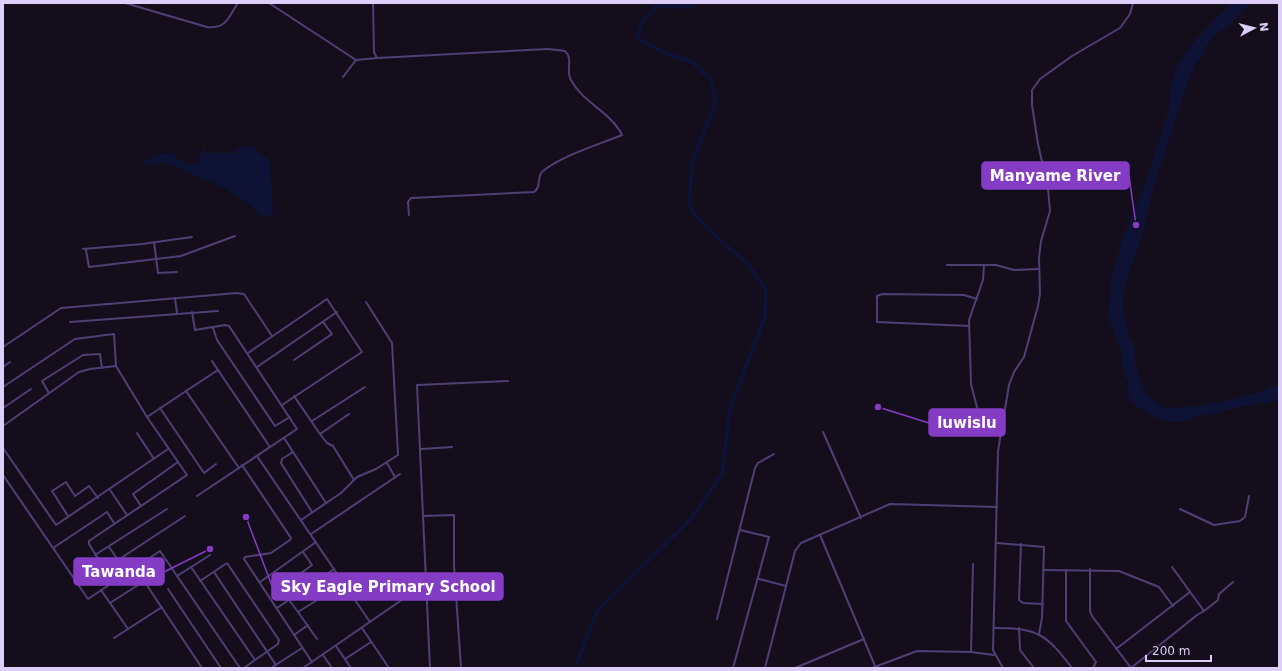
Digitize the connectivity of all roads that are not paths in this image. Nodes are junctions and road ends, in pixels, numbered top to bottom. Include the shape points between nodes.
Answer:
1 (124, 3) edge
2 (238, 3) edge
3 (269, 3) edge
4 (373, 3) edge
5 (1133, 3) edge
6 (378, 58) junction
7 (356, 60) junction
8 (343, 77) dead end
9 (409, 215) dead end
10 (236, 236) dead end
11 (192, 237) dead end
12 (154, 242) junction
13 (156, 259) junction
14 (947, 265) dead end
15 (984, 265) junction
16 (1038, 268) junction
17 (177, 272) dead end
18 (175, 298) junction
19 (977, 299) junction
20 (366, 302) dead end
21 (218, 311) dead end
22 (192, 312) junction
23 (336, 312) junction
24 (176, 313) junction
25 (70, 322) dead end
26 (323, 322) junction
27 (970, 326) junction
28 (213, 328) junction
29 (272, 336) junction
30 (3, 348) edge
31 (248, 352) junction
32 (294, 360) dead end
33 (212, 361) dead end
34 (10, 362) dead end
35 (116, 366) junction
36 (3, 367) edge
37 (257, 367) junction
38 (102, 368) junction
39 (218, 370) junction
40 (508, 381) dead end
41 (365, 386) dead end
42 (3, 387) edge
43 (31, 389) dead end
44 (186, 391) junction
45 (49, 393) junction
46 (294, 396) junction
47 (282, 405) junction
48 (3, 408) edge
49 (160, 408) junction
50 (349, 414) dead end
51 (978, 415) dead end
52 (147, 417) junction
53 (290, 417) junction
54 (312, 421) junction
55 (3, 426) edge
56 (823, 432) dead end
57 (137, 433) dead end
58 (320, 434) junction
59 (284, 438) junction
60 (270, 447) junction
61 (452, 447) dead end
62 (3, 448) edge
63 (168, 449) junction
64 (421, 449) junction
65 (293, 452) junction
66 (774, 454) dead end
67 (257, 456) junction
68 (154, 459) junction
69 (178, 462) junction
70 (387, 463) junction
71 (216, 464) dead end
72 (242, 465) junction
73 (239, 468) junction
74 (400, 474) dead end
75 (3, 475) edge
76 (395, 477) junction
77 (354, 480) junction
78 (110, 490) junction
79 (196, 496) dead end
80 (1249, 496) dead end
81 (98, 498) junction
82 (326, 503) junction
83 (141, 506) junction
84 (997, 507) junction
85 (167, 509) dead end
86 (1180, 509) dead end
87 (312, 512) junction
88 (127, 515) junction
89 (68, 516) junction
90 (185, 516) dead end
91 (423, 516) junction
92 (861, 518) junction
93 (301, 520) junction
94 (114, 524) junction
95 (740, 530) junction
96 (311, 534) junction
97 (820, 535) junction
98 (316, 542) junction
99 (997, 543) junction
100 (1021, 544) junction
101 (109, 547) junction
102 (53, 548) junction
103 (303, 552) junction
104 (96, 555) junction
105 (210, 555) dead end
106 (148, 559) junction
107 (973, 564) dead end
108 (191, 567) junction
109 (1172, 567) dead end
110 (334, 569) junction
111 (1090, 569) junction
112 (1044, 570) junction
113 (1066, 570) junction
114 (214, 572) junction
115 (177, 576) junction
116 (321, 578) junction
117 (759, 579) junction
118 (144, 581) junction
119 (200, 581) junction
120 (259, 582) junction
121 (1233, 582) dead end
122 (113, 583) junction
123 (786, 586) junction
124 (306, 588) junction
125 (168, 589) dead end
126 (425, 589) junction
127 (101, 590) junction
128 (1190, 592) junction
129 (289, 600) junction
130 (110, 603) junction
131 (1043, 604) junction
132 (1172, 606) junction
133 (162, 607) junction
134 (277, 608) junction
135 (1204, 611) junction
136 (298, 612) junction
137 (717, 619) dead end
138 (370, 622) junction
139 (308, 626) junction
140 (362, 627) junction
141 (995, 628) junction
142 (1018, 628) junction
143 (128, 629) junction
144 (1039, 634) junction
145 (294, 635) junction
146 (114, 638) dead end
147 (316, 639) dead end
148 (864, 639) junction
149 (372, 642) junction
150 (336, 646) junction
151 (302, 648) junction
152 (1116, 649) junction
153 (267, 652) junction
154 (971, 652) junction
155 (323, 655) junction
156 (994, 655) junction
157 (345, 659) junction
158 (255, 660) junction
159 (312, 662) junction
160 (276, 665) junction
161 (876, 666) junction
162 (202, 668) edge
163 (221, 668) edge
164 (240, 668) edge
165 (244, 668) edge
166 (271, 668) edge
167 (303, 668) edge
168 (331, 668) edge
169 (351, 668) edge
170 (389, 668) edge
171 (430, 668) edge
172 (462, 668) edge
173 (733, 668) edge
174 (766, 668) edge
175 (795, 668) edge
176 (872, 668) edge
177 (1003, 668) edge
178 (1034, 668) edge
179 (1072, 668) edge
180 (1093, 668) edge
181 (1131, 668) edge

1 - 2 street via 214,28 224,24
3 - 7 street
4 - 6 street via 374,52
5 - 16 street via 1128,19 1115,33 1072,56 1033,86 1032,106 1050,200
6 - 7 street
6 - 9 street via 563,50 569,55 569,75 572,83 613,120 622,135 564,159 543,171 538,188 534,192 411,198 408,202
7 - 8 street
10 - 13 street via 181,256
11 - 12 street
12 - 13 street
12 - 13 street via 84,250 89,267
13 - 17 street via 158,273
14 - 15 street
15 - 16 street via 1004,266 1014,270
15 - 19 street via 983,280
16 - 84 street via 1040,294 1035,318 1024,357 1009,384 1003,416 998,451
18 - 24 street
18 - 29 street via 241,293
18 - 30 street via 61,308
19 - 27 street via 969,320
19 - 27 street via 964,295 877,296 877,322
20 - 70 street via 392,343 398,455
21 - 22 street
22 - 24 street
22 - 28 street via 196,330
23 - 26 street
23 - 29 street via 327,299
23 - 46 street via 362,352
24 - 25 street
26 - 32 street via 332,334
26 - 37 street
27 - 51 street via 971,384
28 - 31 street via 228,326
28 - 53 street via 217,340 275,426
29 - 31 street
31 - 37 street
33 - 39 street
34 - 36 street
35 - 38 street
35 - 42 street via 114,334 79,338
35 - 52 street
37 - 47 street
38 - 45 street via 79,372
38 - 45 street via 100,354 82,355 42,382
39 - 44 street
39 - 60 street
40 - 64 street via 417,385
41 - 54 street
43 - 48 street
44 - 49 street
44 - 73 street
45 - 55 street
46 - 47 street
46 - 54 street
47 - 53 street
49 - 52 street
49 - 71 street via 204,473
50 - 58 street
52 - 63 street
53 - 59 street via 297,429
54 - 58 street
56 - 92 street
57 - 68 street
58 - 77 street via 333,446
59 - 60 street
59 - 65 street
60 - 67 street
61 - 64 street
62 - 89 street via 56,525
63 - 68 street
63 - 69 street
64 - 91 street
65 - 82 street
65 - 87 street via 282,459 281,463
66 - 95 street via 758,463 755,468
67 - 72 street
67 - 93 street
68 - 78 street
69 - 83 street via 133,494
69 - 83 street via 187,474
70 - 76 street
70 - 77 street
72 - 73 street
72 - 120 street via 291,538 271,553 244,558
73 - 79 street
74 - 76 street
75 - 102 street
76 - 96 street
77 - 82 street
78 - 81 street
78 - 88 street
80 - 86 street via 1245,517 1238,521 1211,524
81 - 89 street
81 - 89 street via 89,486 75,496 66,482 52,491
82 - 87 street
83 - 88 street
84 - 92 street via 890,504
84 - 99 street
85 - 101 street
87 - 93 street
88 - 94 street
90 - 101 street via 118,560
91 - 126 street
91 - 172 street via 454,515 454,565
92 - 97 street
93 - 96 street
94 - 102 street via 107,512
94 - 104 street via 89,541
95 - 117 street via 769,537
95 - 137 street
96 - 98 street
97 - 123 street via 801,543 796,548
97 - 148 street
98 - 103 street
98 - 110 street
99 - 100 street
99 - 141 street
100 - 112 street via 1044,547
100 - 131 street via 1019,600 1023,603
101 - 104 street
102 - 127 street via 88,599
103 - 120 street
103 - 124 street via 312,565 297,576
104 - 122 street
105 - 108 street
106 - 115 street via 160,550
106 - 118 street via 157,573
106 - 122 street
107 - 154 street
108 - 115 street
108 - 119 street
109 - 128 street
110 - 116 street
110 - 138 street
111 - 113 street
111 - 132 street via 1118,571 1159,587
111 - 152 street via 1090,613
112 - 113 street
112 - 131 street
113 - 180 street via 1066,621 1096,662
114 - 119 street
114 - 153 street
114 - 153 street via 227,563 278,639 278,644
115 - 164 street
116 - 124 street
116 - 136 street via 330,592
117 - 123 street
117 - 173 street
118 - 130 street
118 - 133 street
119 - 158 street
120 - 134 street
121 - 135 street via 1218,594 1218,600
122 - 127 street
123 - 174 street
124 - 129 street
125 - 163 street
126 - 138 street via 406,597
126 - 171 street
127 - 130 street
128 - 132 street
128 - 135 street
129 - 134 street
129 - 136 street
130 - 143 street
131 - 144 street
132 - 152 street
133 - 143 street
133 - 162 street
134 - 145 street
135 - 181 street
136 - 139 street
138 - 140 street
139 - 145 street
139 - 147 street
140 - 149 street
140 - 150 street
141 - 142 street
141 - 156 street
142 - 144 street
142 - 178 street via 1020,650
143 - 146 street
144 - 179 street via 1053,644
145 - 151 street
148 - 161 street
148 - 175 street
149 - 157 street
149 - 170 street
150 - 155 street
150 - 157 street
151 - 159 street
151 - 160 street
152 - 181 street
153 - 158 street
153 - 160 street
154 - 156 street
154 - 161 street via 918,651
155 - 159 street
155 - 168 street
156 - 177 street
157 - 169 street
158 - 165 street
159 - 167 street
160 - 166 street
161 - 176 street

